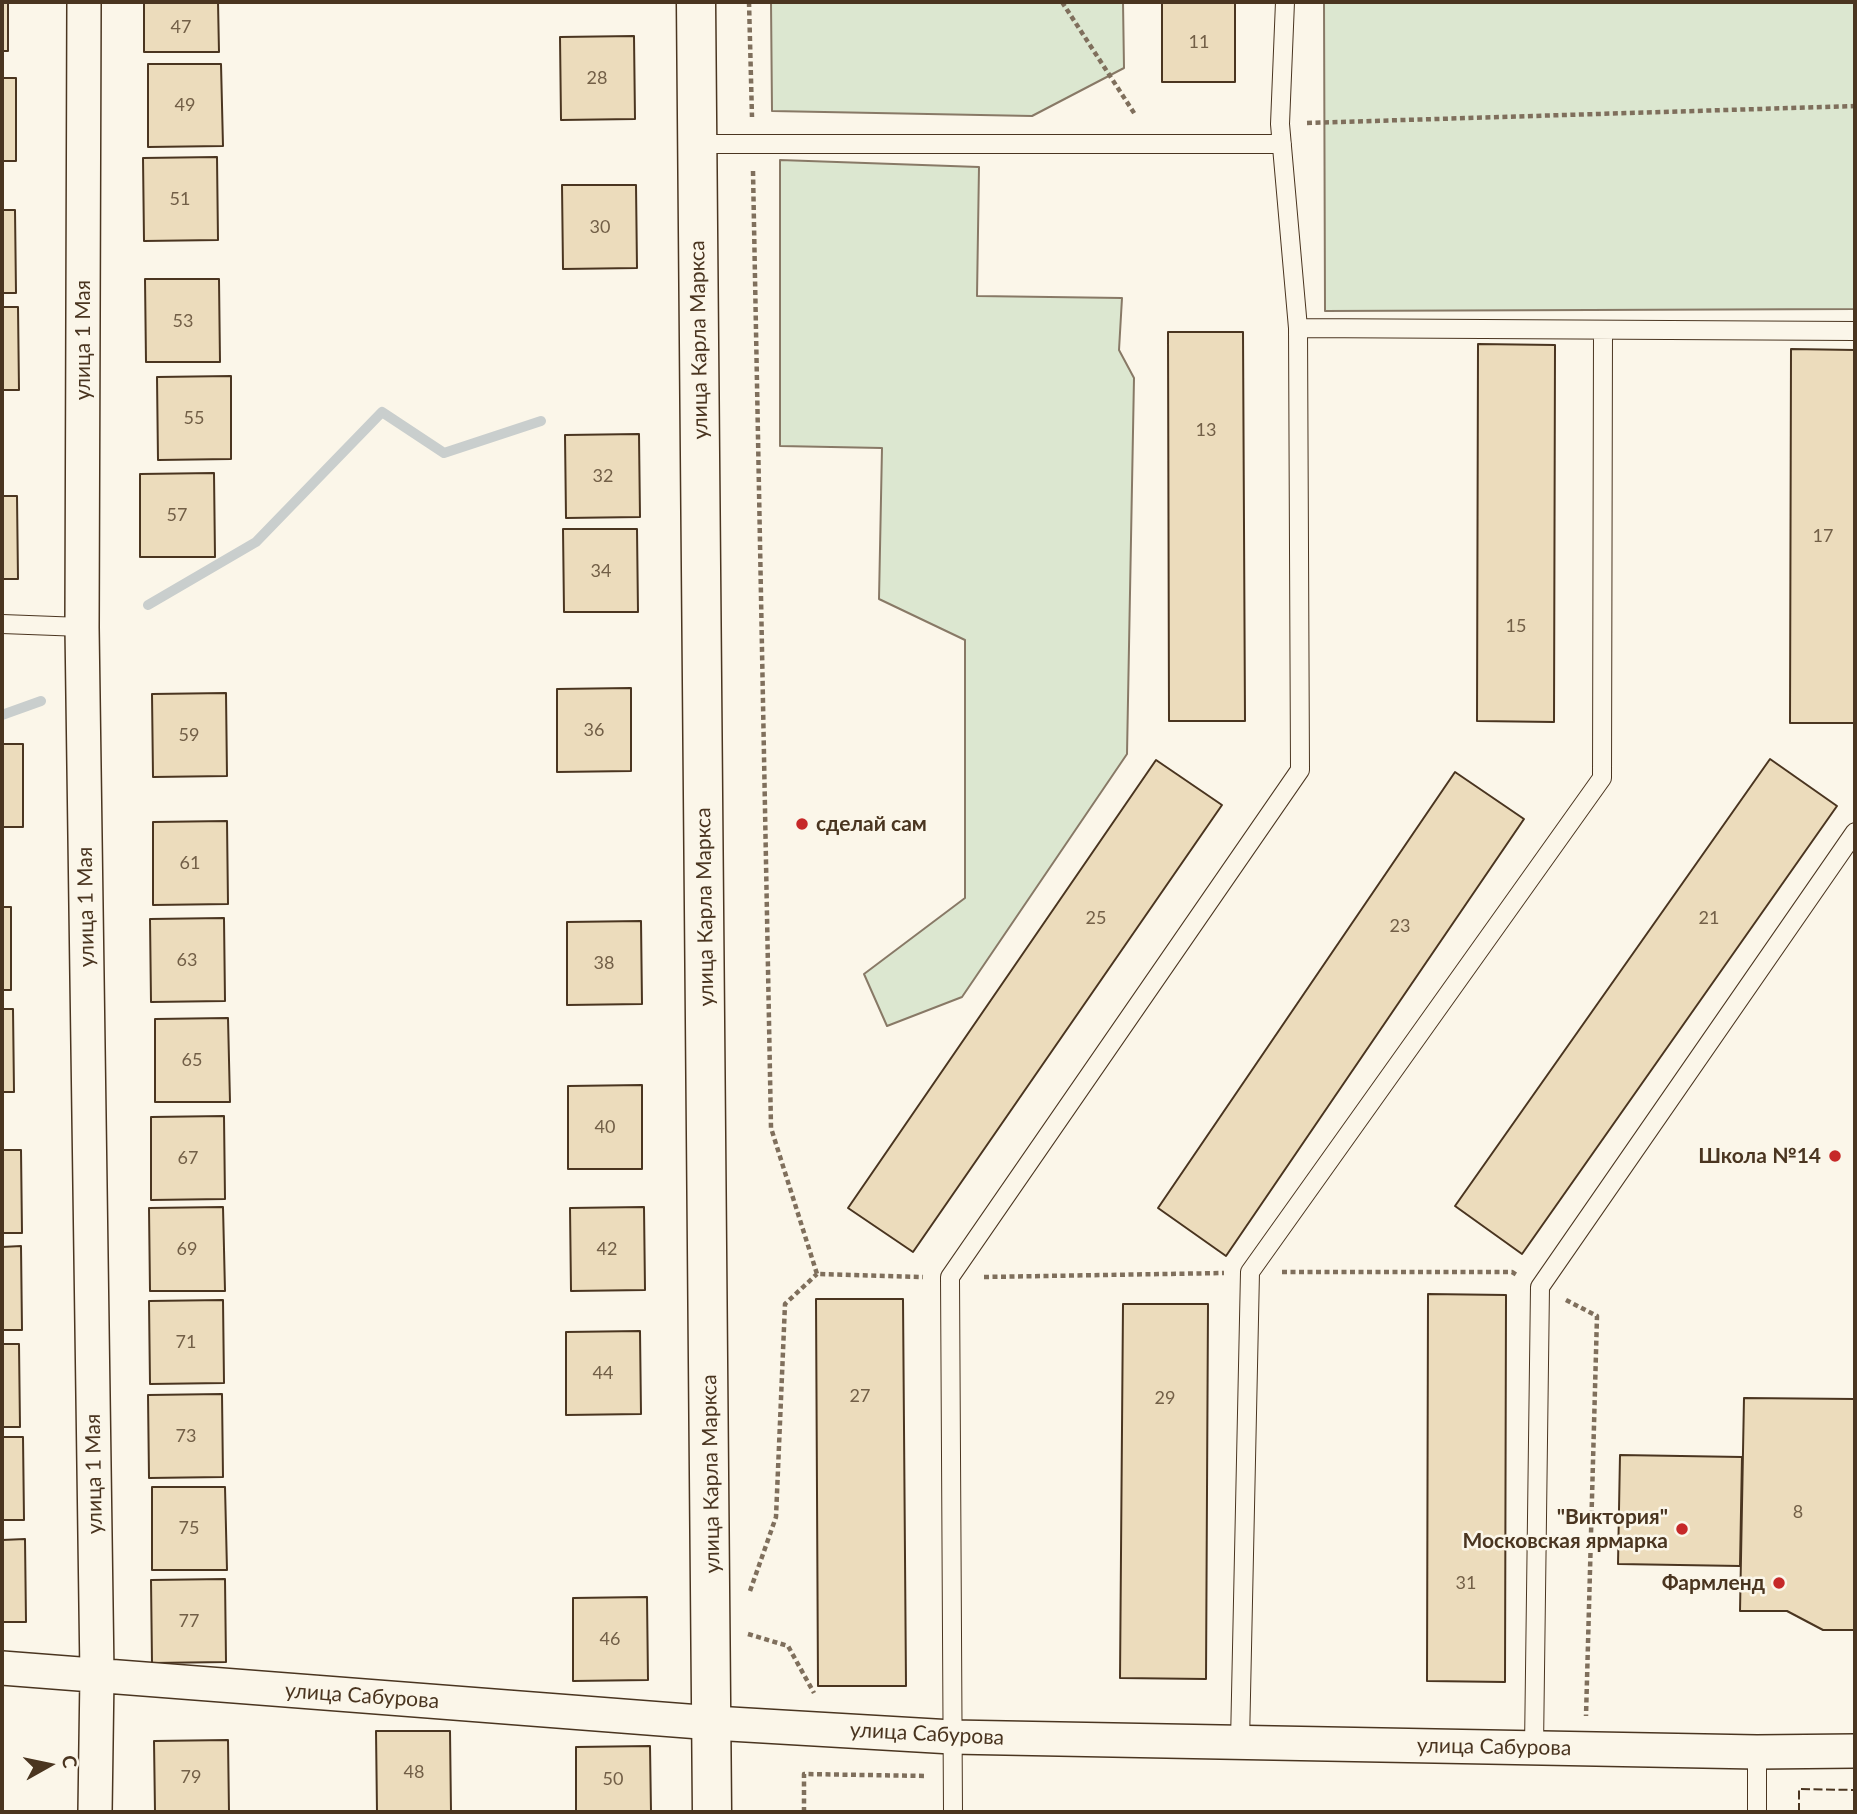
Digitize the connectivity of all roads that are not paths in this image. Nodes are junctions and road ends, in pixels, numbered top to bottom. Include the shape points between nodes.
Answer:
1 (84, 2) edge
2 (696, 2) edge
3 (1285, 2) edge
4 (697, 144) junction
5 (1282, 144) junction
6 (1298, 328) junction
7 (1604, 331) junction
8 (1855, 331) edge
9 (2, 624) edge
10 (82, 627) junction
11 (1855, 832) edge
12 (2, 1668) edge
13 (97, 1675) junction
14 (713, 1723) junction
15 (952, 1737) junction
16 (1240, 1742) junction
17 (1534, 1747) junction
18 (1855, 1751) edge
19 (1756, 1752) junction
20 (95, 1812) edge
21 (712, 1812) edge
22 (953, 1812) edge
23 (1757, 1812) edge

1 - 10 street, улица 1 Мая
2 - 4 street, улица Карла Маркса
3 - 5 lane
4 - 5 lane
4 - 14 street, улица Карла Маркса
5 - 6 lane
6 - 7 lane
6 - 15 lane via 1300,770 950,1278
7 - 8 lane
7 - 16 lane via 1602,778 1251,1272
9 - 10 lane
10 - 13 street, улица 1 Мая
11 - 17 lane via 1541,1287
12 - 13 street, улица Сабурова
13 - 14 street, улица Сабурова
13 - 20 street, улица 1 Мая
14 - 15 street, улица Сабурова
14 - 21 street, улица Карла Маркса
15 - 16 street, улица Сабурова
15 - 22 lane
16 - 17 street, улица Сабурова
17 - 19 street, улица Сабурова
18 - 19 street, улица Сабурова
19 - 23 lane

